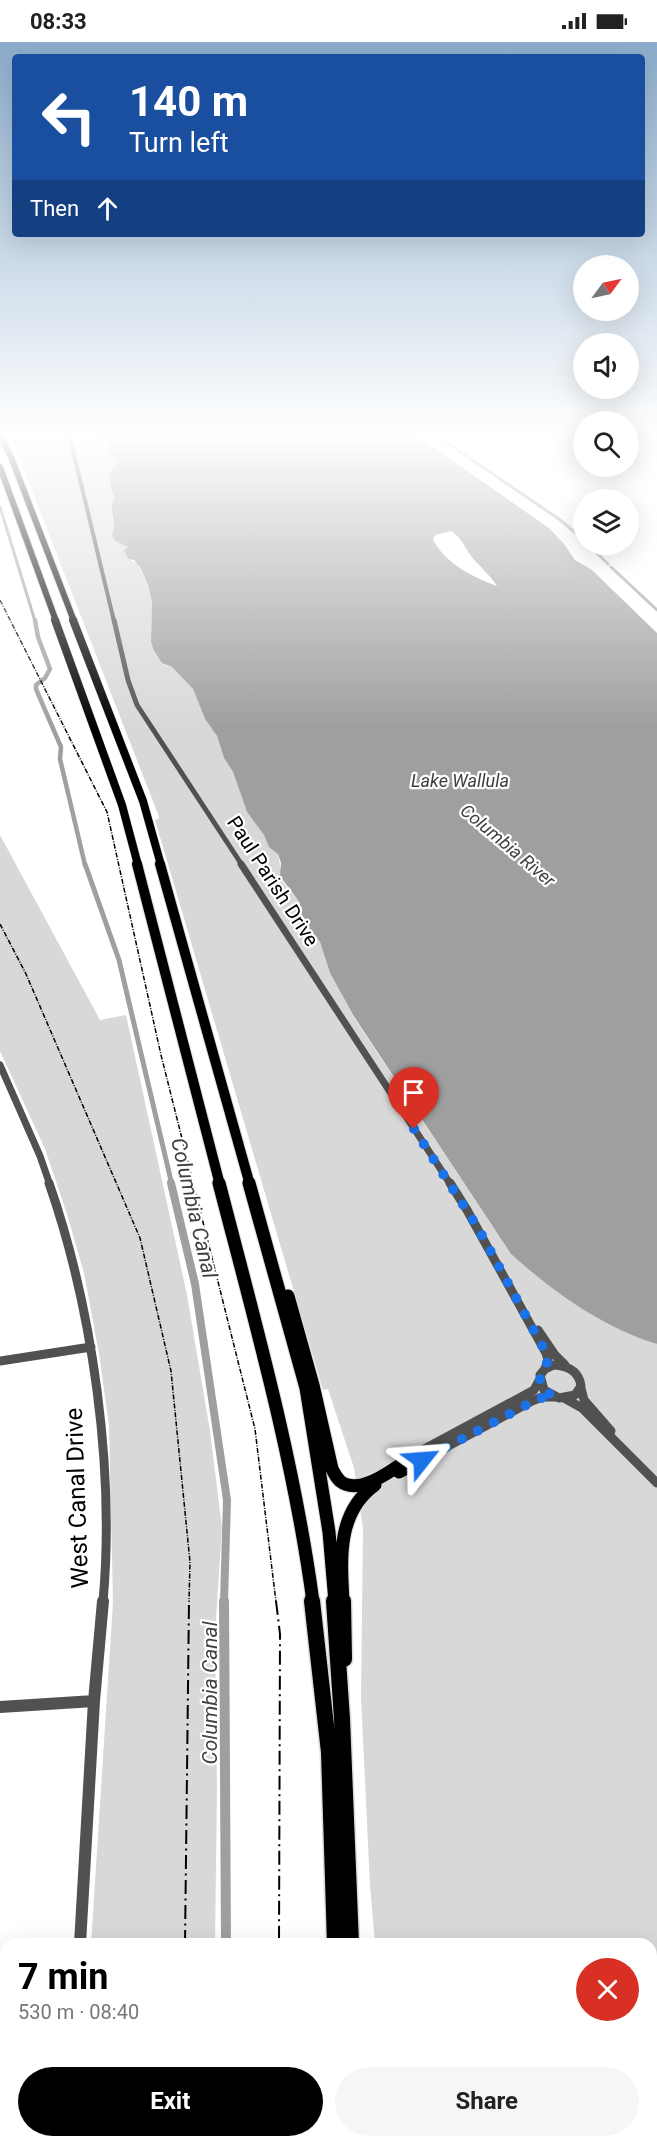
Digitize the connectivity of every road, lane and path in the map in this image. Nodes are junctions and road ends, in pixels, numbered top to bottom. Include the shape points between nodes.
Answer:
1 (23, 532) edge
2 (39, 532) edge
3 (93, 532) edge
4 (0, 1065) edge
5 (265, 1238) junction
6 (525, 1314) junction
7 (91, 1347) junction
8 (0, 1360) edge
9 (570, 1368) junction
10 (545, 1369) junction
11 (540, 1379) junction
12 (581, 1386) junction
13 (559, 1398) junction
14 (625, 1449) junction
15 (420, 1456) junction
16 (657, 1483) edge
17 (94, 1701) junction
18 (0, 1707) edge
19 (342, 1719) junction
20 (80, 1938) edge
21 (335, 1938) edge
22 (351, 1938) edge

1 - 21 highway via 122,805 282,1428 305,1543 320,1659 330,1762
2 - 5 highway via 143,801
3 - 6 street, Paul Parish Drive via 137,705 467,1210
4 - 7 street, West Canal Drive via 40,1156 65,1228
5 - 15 highway via 289,1300 338,1480 361,1487
5 - 19 highway via 306,1388 318,1457 329,1532
6 - 9 street, Paul Parish Drive via 556,1357
6 - 10 street, Paul Parish Drive via 547,1355
7 - 8 street
7 - 17 street, West Canal Drive via 103,1457 106,1568
9 - 10 street via 554,1365
9 - 12 street via 579,1376
10 - 11 street
11 - 13 street via 544,1390
11 - 15 street via 534,1390
12 - 13 street via 575,1395
12 - 14 street via 585,1401
13 - 14 street via 582,1408
13 - 15 street via 540,1398
14 - 16 street
15 - 19 highway via 368,1490 348,1517 343,1552
17 - 18 street
17 - 20 street, West Canal Drive
19 - 22 highway

